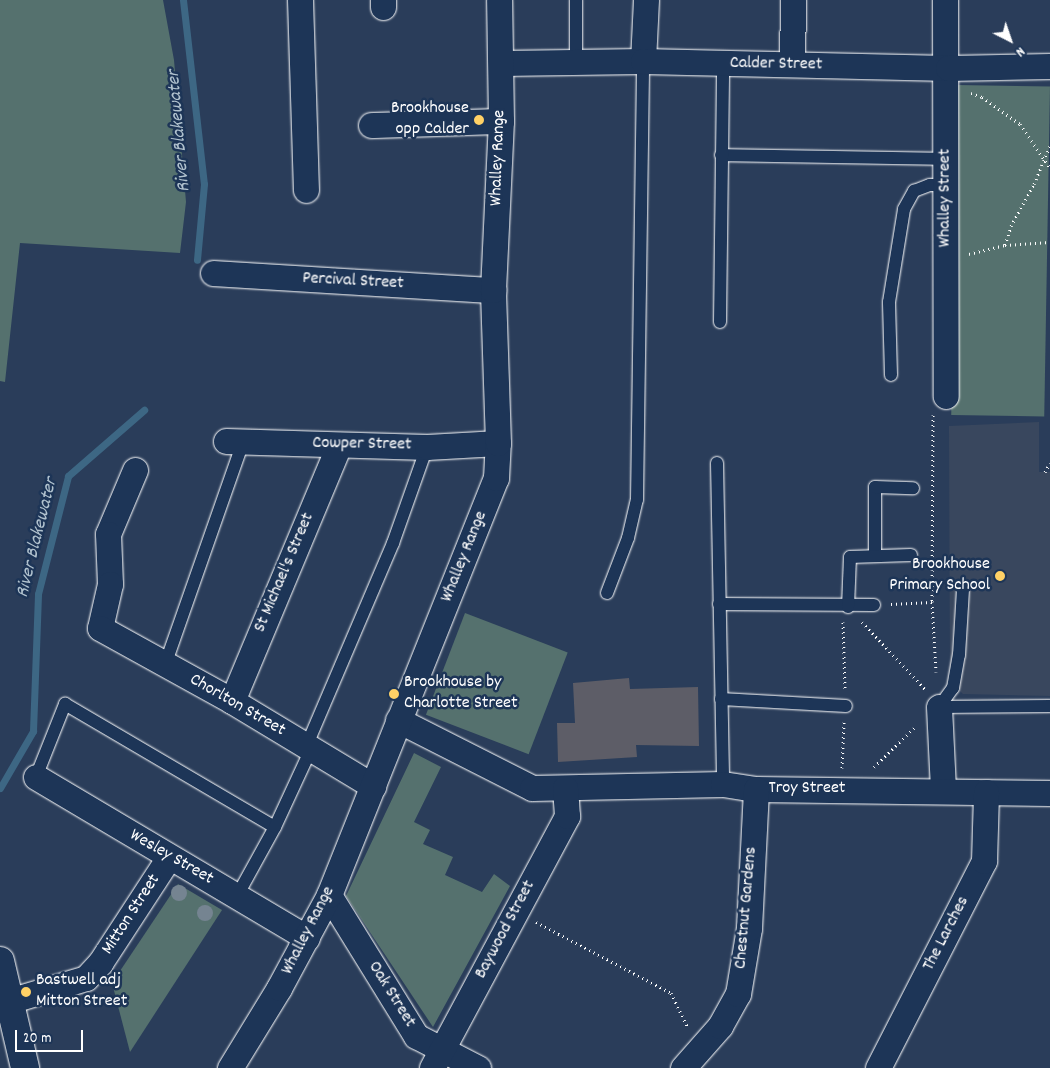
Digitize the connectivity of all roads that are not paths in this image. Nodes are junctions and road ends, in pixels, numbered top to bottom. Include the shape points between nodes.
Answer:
1 (300, 0) edge
2 (499, 0) edge
3 (576, 0) edge
4 (646, 0) edge
5 (792, 0) edge
6 (946, 0) edge
7 (644, 61) junction
8 (576, 62) junction
9 (502, 63) junction
10 (723, 64) junction
11 (792, 64) junction
12 (1050, 66) edge
13 (948, 78) junction
14 (501, 121) junction
15 (371, 125) dead end
16 (720, 155) junction
17 (946, 159) junction
18 (946, 185) junction
19 (306, 190) dead end
20 (213, 273) dead end
21 (493, 290) junction
22 (720, 322) dead end
23 (892, 375) dead end
24 (946, 396) road end
25 (235, 442) joint
26 (498, 443) junction
27 (339, 445) junction
28 (427, 447) junction
29 (717, 463) dead end
30 (135, 470) dead end
31 (913, 488) dead end
32 (911, 555) dead end
33 (875, 556) junction
34 (963, 589) dead end
35 (607, 593) dead end
36 (719, 604) junction
37 (874, 605) road end
38 (848, 607) junction
39 (165, 665) junction
40 (721, 698) junction
41 (232, 701) junction
42 (938, 705) junction
43 (846, 706) dead end
44 (1050, 706) edge
45 (398, 720) junction
46 (308, 748) junction
47 (36, 777) joint
48 (722, 784) junction
49 (373, 786) junction
50 (565, 788) junction
51 (756, 789) junction
52 (943, 789) junction
53 (986, 792) junction
54 (1050, 793) edge
55 (275, 827) junction
56 (169, 857) junction
57 (329, 895) junction
58 (237, 896) junction
59 (307, 938) junction
60 (0, 961) edge
61 (9, 1001) junction
62 (437, 1059) edge
63 (691, 1060) edge
64 (25, 1068) edge
65 (230, 1068) edge
66 (478, 1068) edge
67 (878, 1068) edge

1 - 19 street
2 - 9 street, Whalley Range
3 - 8 lane
4 - 7 street
5 - 11 street
6 - 13 street, Whalley Street
7 - 8 street, Calder Street
7 - 10 street, Calder Street
7 - 35 lane via 637,500 628,538
8 - 9 street, Calder Street
9 - 14 street, Whalley Range
10 - 11 street, Calder Street
10 - 16 lane
11 - 13 street, Calder Street
12 - 13 street, Calder Street
13 - 17 street, Whalley Street
14 - 15 street
14 - 21 street, Whalley Range
16 - 17 lane
16 - 22 lane
17 - 18 street, Whalley Street
18 - 23 lane via 930,185 914,191 904,209 889,302
18 - 24 street, Whalley Street
20 - 21 street, Percival Street
21 - 26 street, Whalley Range
25 - 27 street, Cowper Street
25 - 39 lane
26 - 28 street, Cowper Street
26 - 45 street, Whalley Range via 496,478 490,496
27 - 28 street, Cowper Street
27 - 41 street, St Michael's Street
28 - 46 lane via 393,543
29 - 36 lane
30 - 39 street, Chorlton Street via 108,534 110,584 100,628
31 - 33 lane via 874,487
32 - 33 lane
33 - 38 lane via 850,557
34 - 42 lane via 959,655 953,688
36 - 38 lane
36 - 40 lane
37 - 38 lane
39 - 41 street, Chorlton Street
40 - 43 lane
40 - 48 lane
41 - 46 street, Chorlton Street
42 - 44 lane
42 - 52 street
45 - 49 street, Whalley Range
45 - 50 street, Troy Street via 532,788
46 - 49 street, Chorlton Street
46 - 55 lane
47 - 55 lane via 65,704
47 - 56 street, Wesley Street
48 - 50 street, Troy Street
48 - 51 street, Troy Street
49 - 57 street, Whalley Range
50 - 62 street, Baywood Street via 567,816
51 - 52 street, Troy Street
51 - 63 street, Chestnut Gardens via 749,928 738,994 720,1026
52 - 53 street, Troy Street
53 - 54 street, Troy Street
53 - 67 street, The Larches via 984,861
55 - 58 lane
56 - 58 street, Wesley Street
56 - 61 street, Mitton Street via 100,963 86,978
57 - 59 street, Whalley Range
57 - 62 street, Oak Street via 416,1036
58 - 59 street, Wesley Street
59 - 65 street, Whalley Range
60 - 61 highway
61 - 64 highway
62 - 66 street, Oak Street

